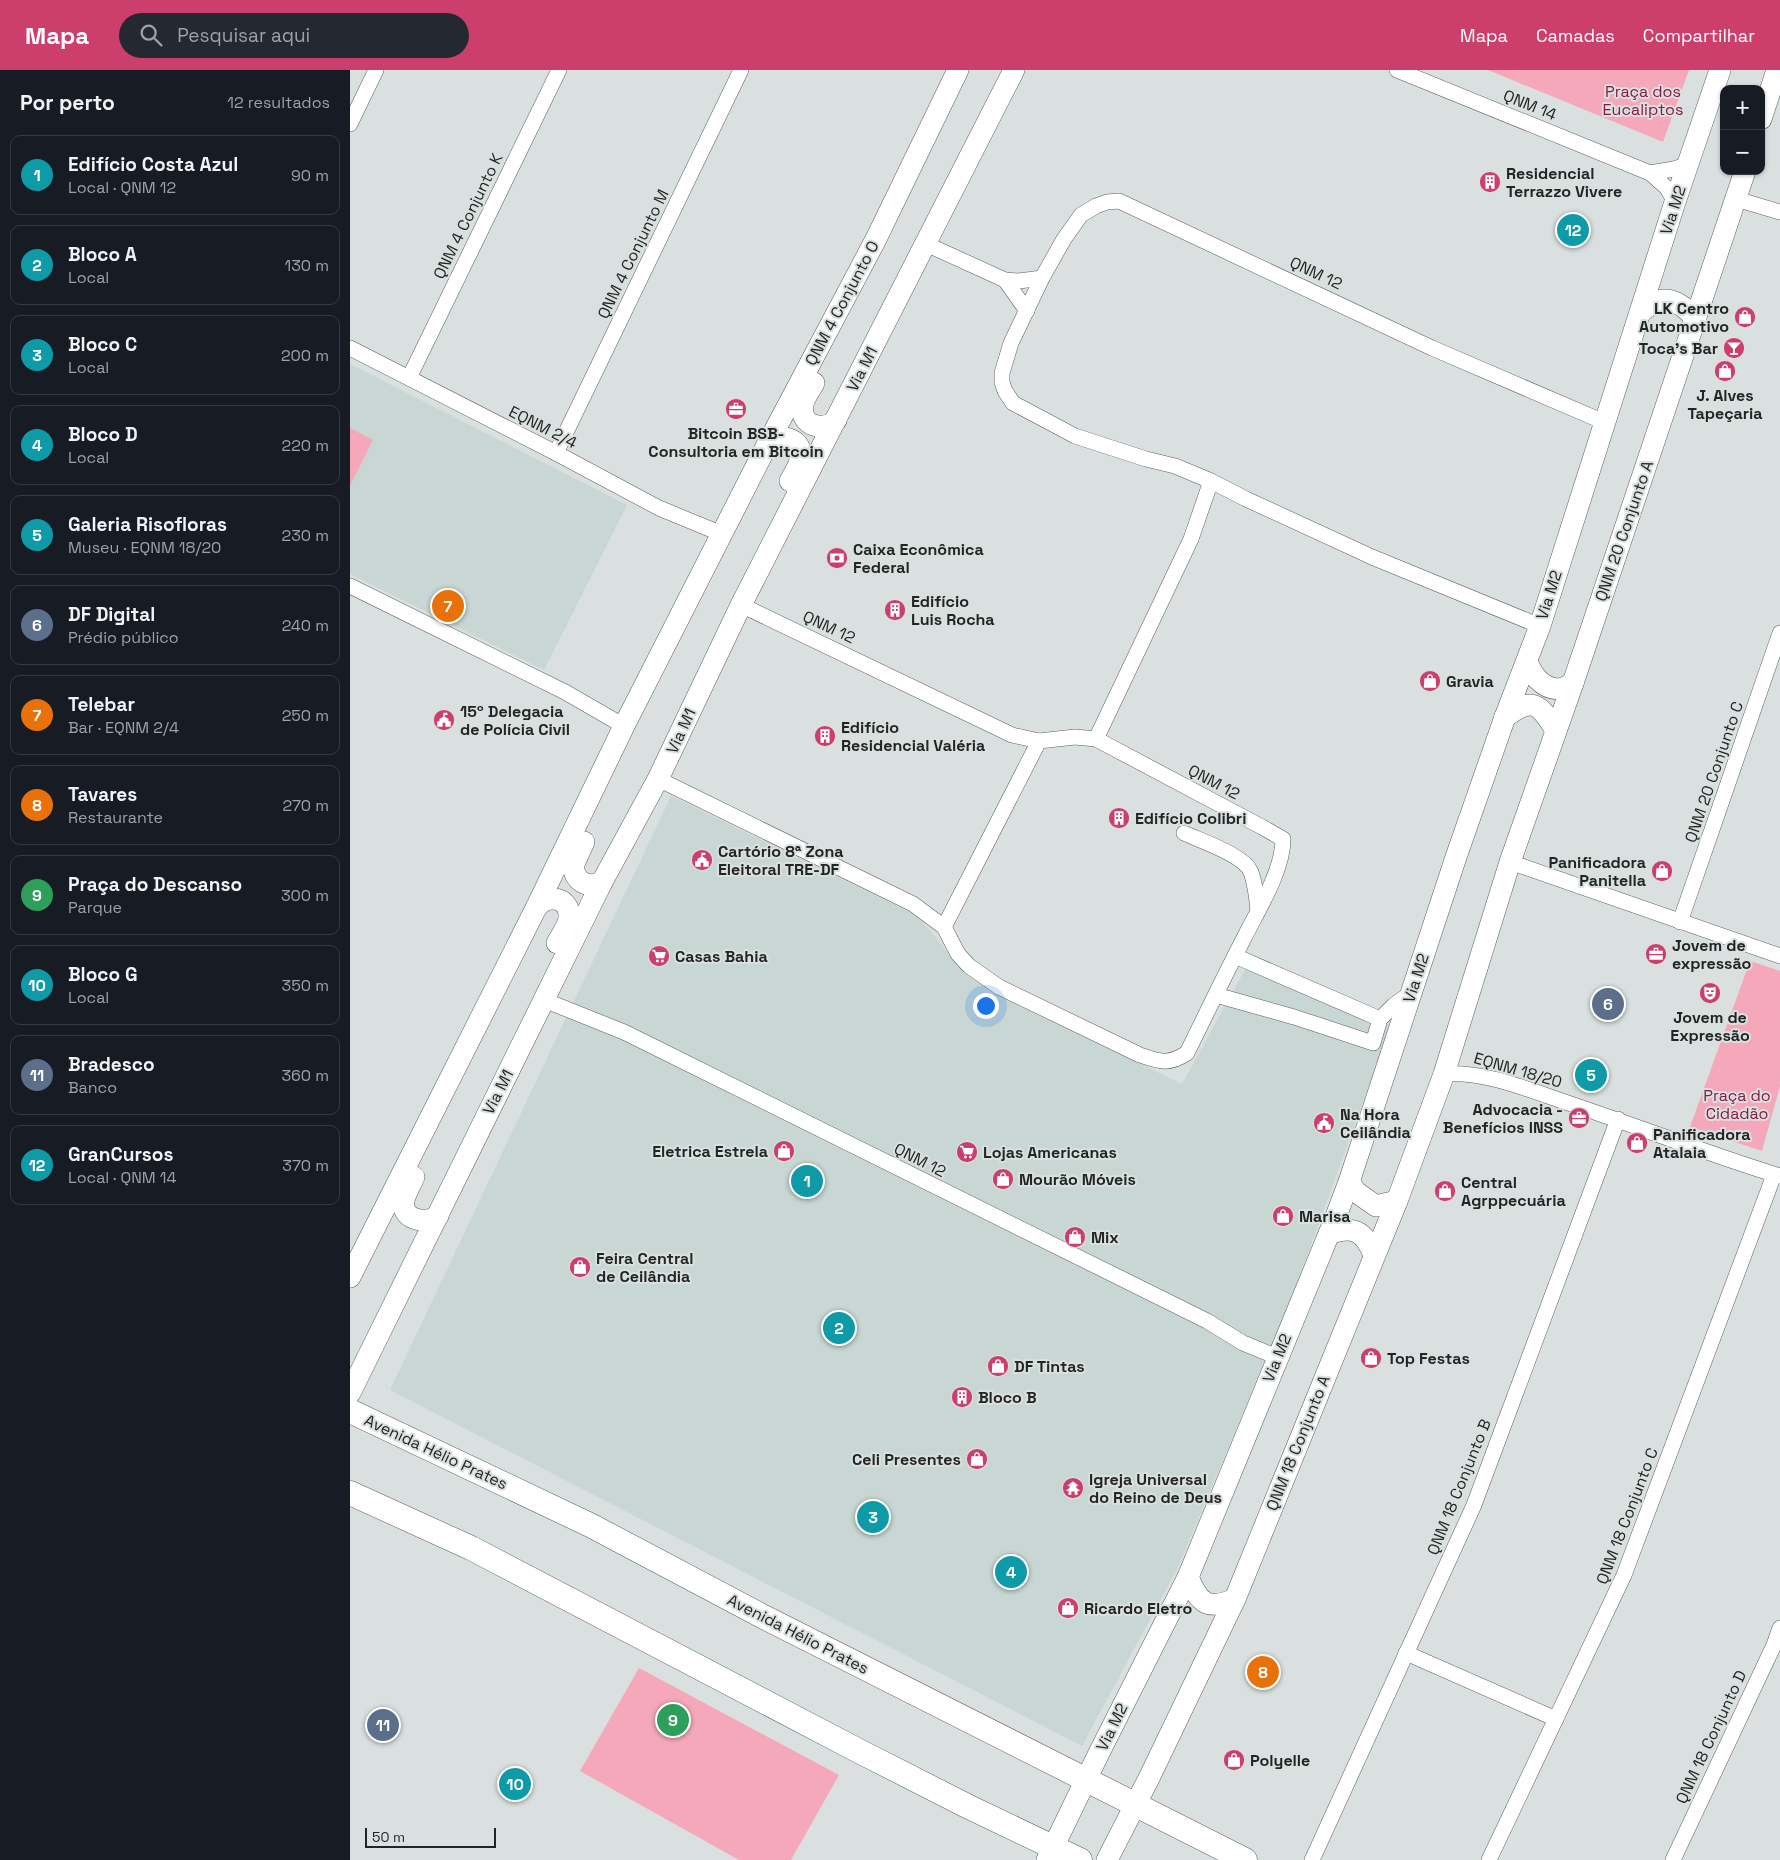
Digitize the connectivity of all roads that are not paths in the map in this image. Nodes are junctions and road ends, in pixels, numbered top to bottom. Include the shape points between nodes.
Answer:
1 (376, 70) edge
2 (559, 70) edge
3 (740, 70) edge
4 (958, 70) edge
5 (1014, 70) edge
6 (1397, 70) edge
7 (1720, 70) edge
8 (1777, 70) edge
9 (1765, 107) edge
10 (350, 124) edge
11 (1688, 164) junction
12 (1650, 173) junction
13 (1743, 175) edge
14 (1736, 199) junction
15 (1675, 202) junction
16 (1780, 212) edge
17 (876, 239) junction
18 (926, 244) junction
19 (1042, 278) junction
20 (1005, 280) junction
21 (1027, 311) junction
22 (1641, 312) junction
23 (1695, 320) junction
24 (350, 348) edge
25 (409, 378) junction
26 (836, 420) junction
27 (1604, 422) junction
28 (768, 443) junction
29 (556, 453) junction
30 (1211, 481) junction
31 (722, 534) junction
32 (350, 586) edge
33 (741, 604) junction
34 (1540, 626) junction
35 (1780, 633) edge
36 (718, 653) junction
37 (660, 657) junction
38 (1526, 661) junction
39 (1573, 683) junction
40 (1505, 717) junction
41 (624, 726) junction
42 (1556, 731) junction
43 (1096, 739) junction
44 (1039, 741) junction
45 (658, 779) junction
46 (1184, 833) dead end
47 (1510, 862) junction
48 (602, 882) junction
49 (536, 908) junction
50 (1258, 911) junction
51 (1680, 922) junction
52 (944, 927) junction
53 (1235, 956) junction
54 (1780, 956) edge
55 (1411, 993) junction
56 (1216, 995) junction
57 (544, 1000) junction
58 (1380, 1019) junction
59 (1444, 1074) junction
60 (441, 1094) junction
61 (494, 1100) junction
62 (1618, 1119) junction
63 (1777, 1176) edge
64 (1349, 1182) junction
65 (1397, 1201) junction
66 (438, 1216) junction
67 (1329, 1234) junction
68 (1374, 1255) junction
69 (350, 1277) edge
70 (1277, 1358) junction
71 (350, 1393) edge
72 (350, 1411) edge
73 (350, 1493) edge
74 (1188, 1577) junction
75 (1235, 1599) junction
76 (1780, 1628) edge
77 (1406, 1653) junction
78 (1556, 1719) junction
79 (1087, 1779) junction
80 (1134, 1804) junction
81 (1051, 1854) edge
82 (1080, 1860) edge
83 (1107, 1860) edge
84 (1245, 1860) edge
85 (1312, 1860) edge
86 (1489, 1860) edge
87 (1673, 1860) edge

1 - 10 street
2 - 25 street, QNM 4 Conjunto K
3 - 29 street, QNM 4 Conjunto M
4 - 17 main road, QNM 4 Conjunto O
5 - 18 main road, Via M1
6 - 12 street, QNM 14
7 - 11 main road, Via M2
8 - 9 main road
11 - 12 street
11 - 15 main road, Via M2
12 - 15 street, QNM 14 via 1667,188
13 - 14 main road, QNM 20 Conjunto A
14 - 16 street
14 - 23 main road, QNM 20 Conjunto A
15 - 22 main road, Via M2
17 - 26 main road via 866,281 803,404 804,416 814,425 826,427
17 - 28 main road, QNM 4 Conjunto O
18 - 20 street
18 - 26 main road, Via M1
19 - 20 street
19 - 21 street, QNM 12
19 - 27 street, QNM 12 via 1081,215 1096,206 1119,200 1432,348
20 - 21 street
21 - 30 street, QNM 12 via 1011,343 1002,373 1005,391 1013,403 1075,436 1175,466
22 - 23 main road via 1665,300 1684,307
22 - 27 main road, Via M2
23 - 39 main road, QNM 20 Conjunto A
24 - 25 street, EQNM 2/4
25 - 29 street, EQNM 2/4
26 - 33 main road, Via M1
27 - 34 main road, Via M2
28 - 31 main road, QNM 4 Conjunto O
28 - 36 main road via 779,437 790,439 799,448 800,461 731,597
29 - 31 street, EQNM 2/4 via 659,508
30 - 34 street, QNM 12 via 1372,558
30 - 43 street via 1191,539
31 - 37 main road
32 - 41 street via 565,692
33 - 36 main road, Via M1
33 - 44 street, QNM 12 via 1012,735
34 - 38 main road, Via M2
35 - 51 street, QNM 20 Conjunto C
36 - 45 main road, Via M1
37 - 41 main road
37 - 48 main road via 644,720 573,866 575,875 582,882 592,885
38 - 39 main road via 1532,674 1549,686 1557,689
38 - 40 main road, Via M2
39 - 42 main road, QNM 20 Conjunto A
40 - 42 main road via 1519,706 1530,704 1546,713
40 - 55 main road, Via M2
41 - 49 main road
42 - 47 main road, QNM 20 Conjunto A
43 - 44 street, QNM 12 via 1075,737
43 - 50 street, QNM 12 via 1282,839 1279,866
44 - 52 street
45 - 48 main road, Via M1
45 - 52 street, QNM 12 via 914,904
46 - 50 street via 1245,865 1250,872
47 - 51 street
47 - 59 main road
48 - 57 main road, Via M1
49 - 60 main road
49 - 61 main road via 545,900 557,899 567,906 568,922 506,1044
50 - 53 street, QNM 12
51 - 54 street
52 - 56 street, QNM 12 via 958,954 999,987 1153,1060 1175,1061 1187,1053
53 - 56 street, QNM 12
53 - 58 street
55 - 58 street
55 - 64 main road, Via M2
56 - 58 street via 1373,1043
57 - 61 main road, Via M1
57 - 70 street, QNM 12 via 624,1032
59 - 62 street, EQNM 18/20 via 1485,1076
59 - 65 main road, QNM 18 Conjunto A
60 - 66 main road via 431,1142 404,1200 407,1212 416,1220 427,1221
60 - 69 main road
61 - 66 main road, Via M1
62 - 63 street, EQNM 18/20
62 - 77 street, QNM 18 Conjunto B via 1474,1505
63 - 78 street, QNM 18 Conjunto C via 1624,1575
64 - 65 main road via 1356,1192 1376,1206
64 - 67 main road, Via M2
65 - 68 main road, QNM 18 Conjunto A
66 - 71 main road, Via M1
67 - 68 main road via 1353,1230 1369,1242
67 - 70 main road, Via M2
68 - 75 main road, QNM 18 Conjunto A
70 - 74 main road, Via M2
72 - 79 main road, Avenida Hélio Prates via 590,1525 760,1615
73 - 81 main road via 471,1548 969,1807
74 - 75 main road via 1199,1599 1206,1604 1216,1605
74 - 79 main road, Via M2
75 - 80 main road, QNM 18 Conjunto A
76 - 87 street, QNM 18 Conjunto D
77 - 78 street
77 - 85 street, QNM 18 Conjunto B
78 - 86 street, QNM 18 Conjunto C
79 - 80 main road, Avenida Hélio Prates
79 - 81 main road, Via M2
80 - 83 main road
80 - 84 main road, Avenida Hélio Prates
81 - 82 main road

